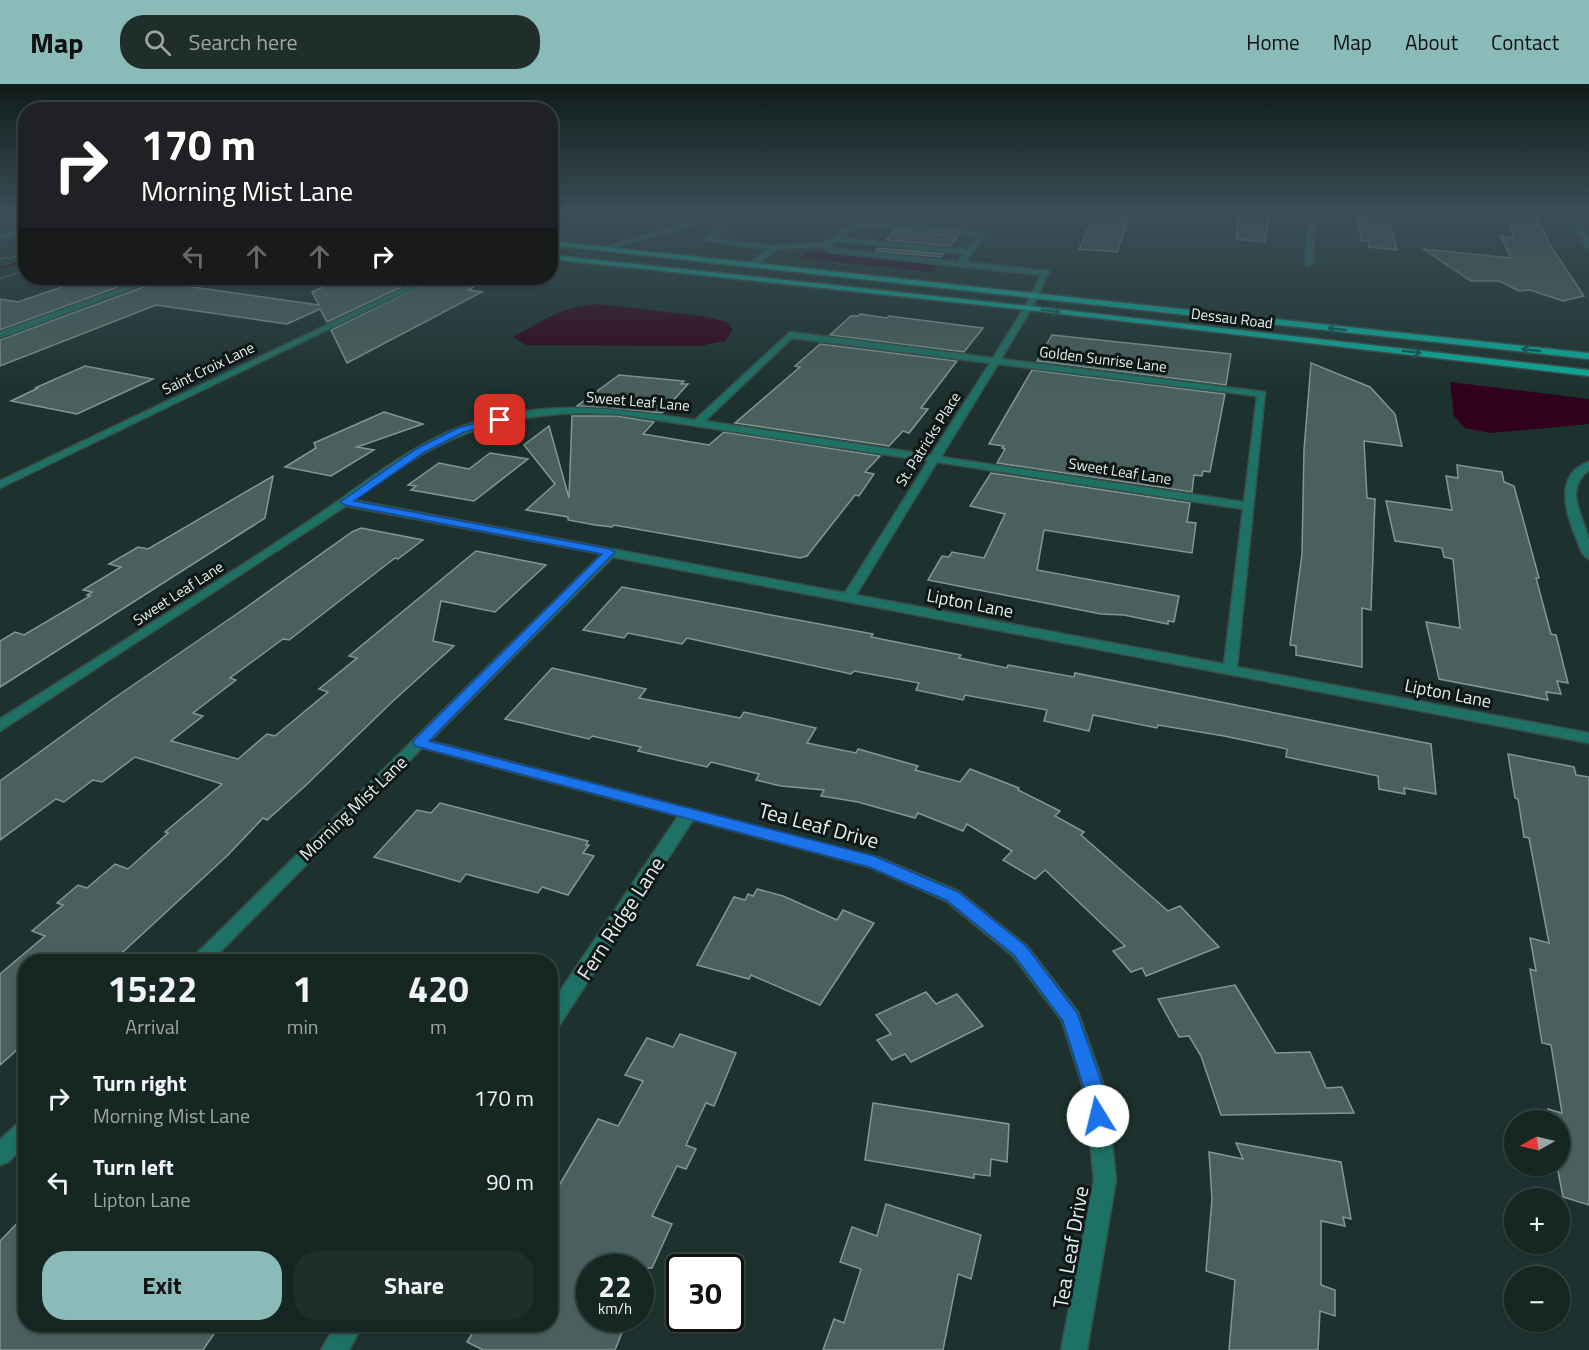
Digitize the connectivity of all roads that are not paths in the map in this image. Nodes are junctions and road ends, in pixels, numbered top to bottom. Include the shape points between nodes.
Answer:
1 (701, 273) edge
2 (818, 273) edge
3 (1046, 273) edge
4 (137, 285) edge
5 (415, 285) edge
6 (1033, 296) junction
7 (1028, 308) junction
8 (0, 335) edge
9 (1589, 356) edge
10 (995, 361) junction
11 (1589, 373) edge
12 (698, 422) junction
13 (935, 457) junction
14 (1589, 465) edge
15 (0, 485) edge
16 (345, 502) junction
17 (1248, 506) junction
18 (610, 552) junction
19 (1589, 555) edge
20 (848, 598) junction
21 (1230, 670) junction
22 (0, 726) edge
23 (1589, 738) edge
24 (420, 742) junction
25 (689, 813) junction
26 (205, 954) edge
27 (558, 1011) edge
28 (18, 1138) edge
29 (0, 1155) edge
30 (346, 1332) edge
31 (334, 1350) edge
32 (1074, 1350) edge

1 - 7 main road, Dessau Road
2 - 6 main road, Dessau Road
3 - 6 street, St. Patricks Place
4 - 8 street
5 - 15 street, Saint Croix Lane
6 - 7 street, St. Patricks Place
9 -> 6 main road, Dessau Road
7 - 10 street, St. Patricks Place
7 -> 11 main road, Dessau Road
10 - 12 street, Golden Sunrise Lane via 790,335
10 - 13 street, St. Patricks Place
10 - 17 street, Golden Sunrise Lane via 1262,394
12 - 13 street, Sweet Leaf Lane
12 - 16 street, Sweet Leaf Lane via 592,410 513,417 461,430 419,451
13 - 17 street, Sweet Leaf Lane
13 - 20 street, St. Patricks Place
14 - 19 street via 1572,479 1568,494
16 - 18 street, Lipton Lane
16 - 22 street, Sweet Leaf Lane
17 - 21 street, Golden Sunrise Lane
18 - 20 street, Lipton Lane
18 - 24 street, Morning Mist Lane
20 - 21 street, Lipton Lane
21 - 23 street, Lipton Lane
24 - 25 street, Tea Leaf Drive
24 - 26 street, Morning Mist Lane
25 - 27 street, Fern Ridge Lane
25 - 32 street, Tea Leaf Drive via 874,862 952,896 1020,951 1071,1018 1096,1095 1105,1180
28 - 29 street
30 - 31 street

